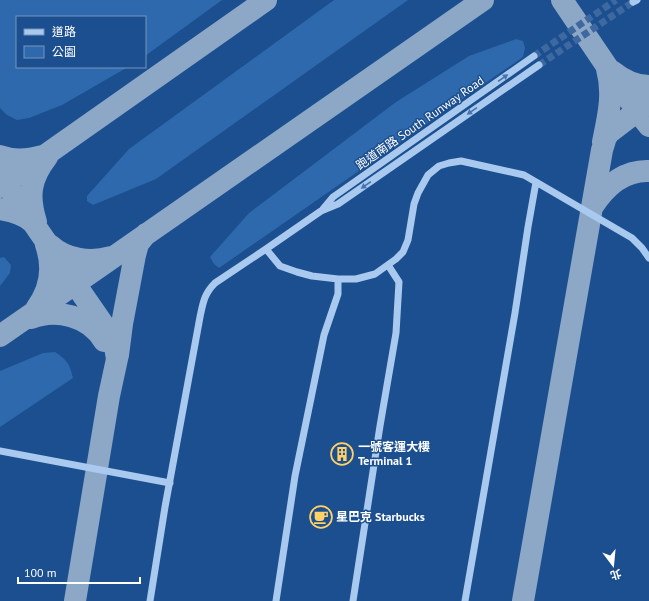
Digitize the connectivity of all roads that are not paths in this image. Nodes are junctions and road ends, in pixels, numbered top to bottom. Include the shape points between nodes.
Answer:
1 (534, 56) tunnel mouth
2 (539, 65) tunnel mouth
3 (536, 182) junction
4 (321, 211) junction
5 (266, 249) junction
6 (649, 258) edge
7 (388, 265) junction
8 (338, 279) junction
9 (0, 451) edge
10 (170, 484) junction
11 (150, 601) edge
12 (276, 601) edge
13 (353, 601) edge
14 (465, 601) edge

4 -> 1 lane, 跑道南路 South Runway Road via 333,197
2 -> 4 lane, 跑道南路 South Runway Road via 338,204
3 - 6 lane via 632,238
3 - 7 lane via 524,176 461,162 440,166 428,175 422,184 414,204 406,247
3 - 14 lane
4 - 5 lane, 跑道南路 South Runway Road
5 - 8 lane via 280,266 312,276
5 - 10 lane, 跑道南路 South Runway Road via 215,283 206,294
7 - 8 lane via 366,277
7 - 13 lane via 399,282 396,333
8 - 12 lane via 338,294 324,335 295,476
9 - 10 lane
10 - 11 lane, 跑道南路 South Runway Road

